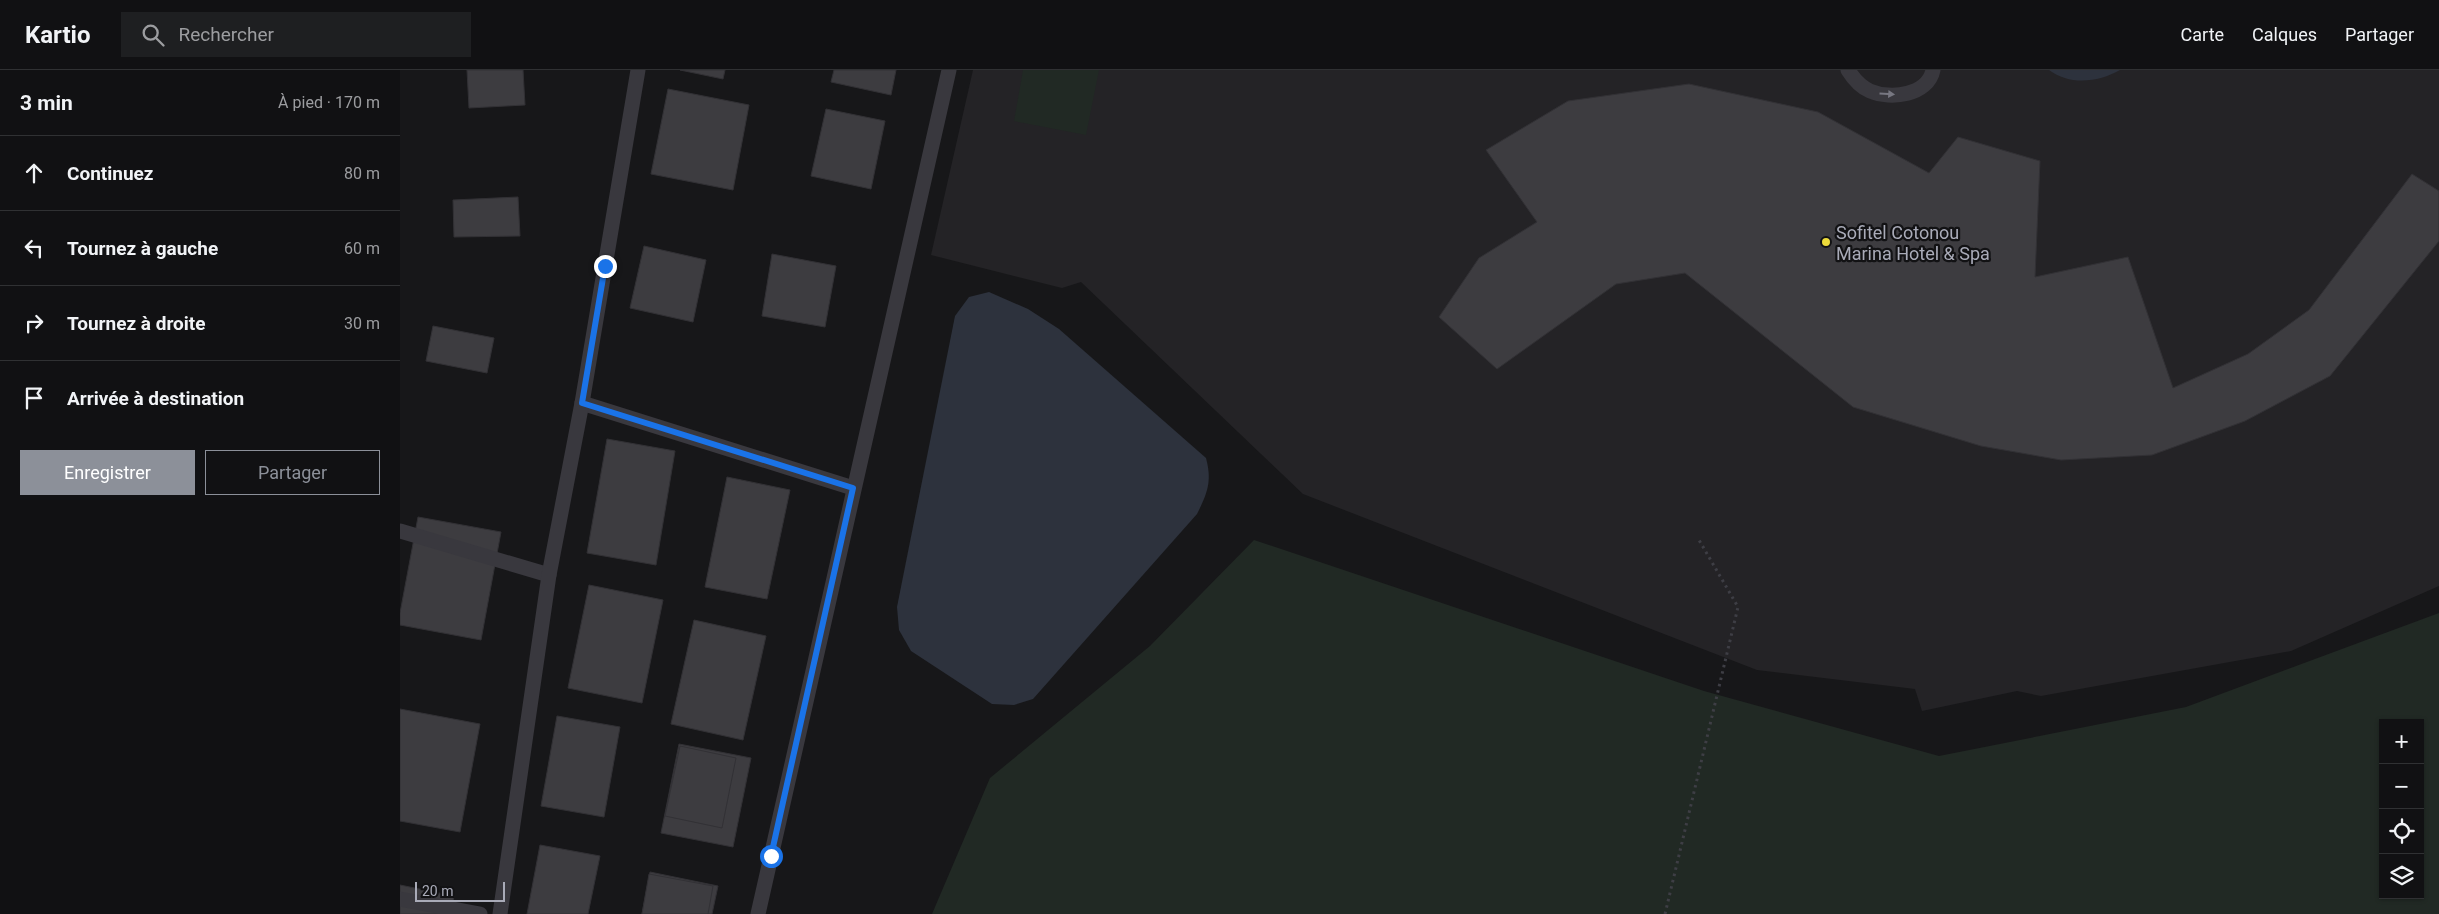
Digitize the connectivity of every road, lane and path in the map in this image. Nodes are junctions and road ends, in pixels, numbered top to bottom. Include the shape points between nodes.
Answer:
1 (638, 70) edge
2 (949, 70) edge
3 (1848, 70) edge
4 (1933, 70) edge
5 (582, 403) junction
6 (853, 488) junction
7 (400, 531) edge
8 (1699, 540) dead end
9 (549, 575) junction
10 (400, 899) edge
11 (480, 914) edge
12 (500, 914) edge
13 (758, 914) edge
14 (1665, 914) edge

1 - 5 lane
2 - 6 lane
3 -> 4 lane via 1870,91 1886,95 1906,94 1922,86 1932,77
5 - 6 lane
5 - 9 lane
6 - 13 lane
7 - 9 lane
8 - 14 path via 1738,607
9 - 12 lane
10 - 11 lane

